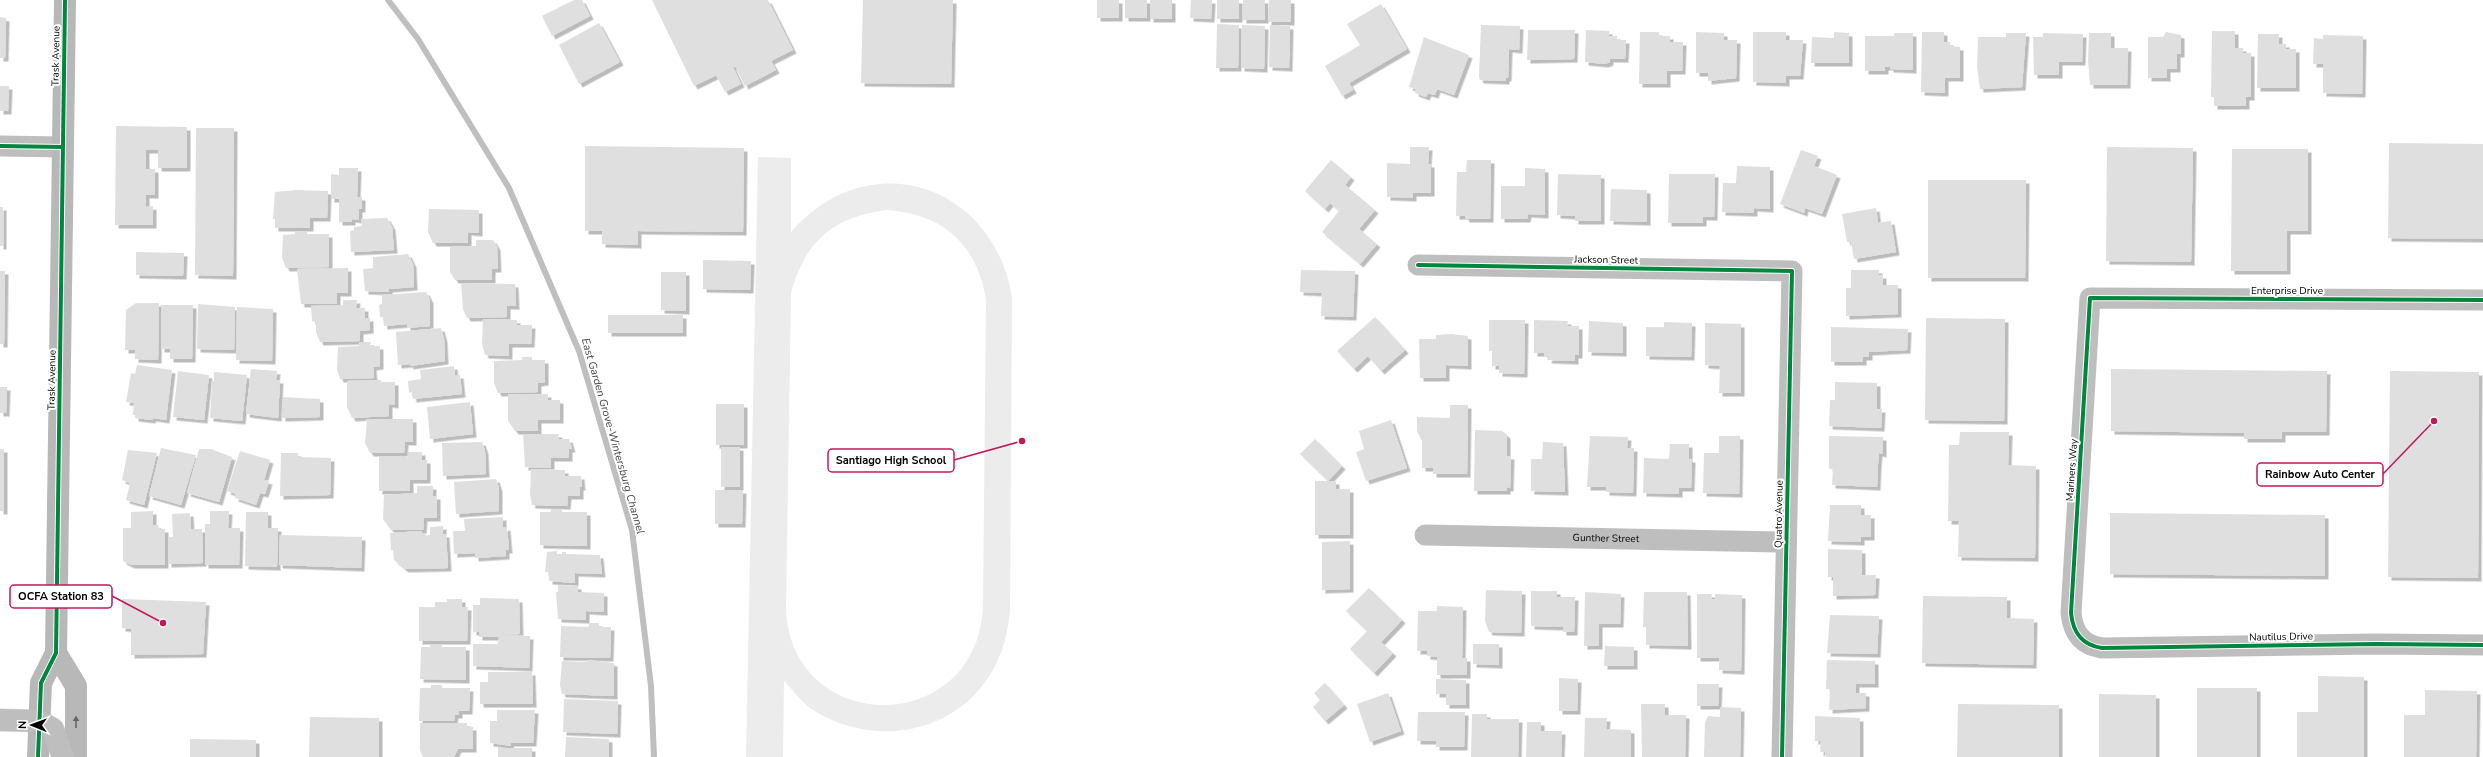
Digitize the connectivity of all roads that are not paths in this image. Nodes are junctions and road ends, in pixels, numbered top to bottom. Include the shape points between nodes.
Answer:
1 (65, 0) edge
2 (0, 146) edge
3 (63, 147) junction
4 (1418, 265) dead end
5 (1792, 271) joint
6 (2090, 298) joint
7 (2483, 300) edge
8 (1425, 535) dead end
9 (1786, 542) junction
10 (2082, 640) joint
11 (2483, 645) edge
12 (56, 653) junction
13 (0, 720) edge
14 (39, 721) junction
15 (38, 757) edge
16 (63, 757) edge
17 (76, 757) edge
18 (1782, 757) edge

1 - 3 street, Trask Avenue
2 - 3 street
3 - 12 street, Trask Avenue
4 - 5 street, Jackson Street
5 - 9 street, Quatro Avenue
6 - 7 street, Enterprise Drive
6 - 10 street, Mariners Way via 2071,613 2073,627
8 - 9 street, Gunther Street
9 - 18 street, Quatro Avenue
10 - 11 street, Nautilus Drive via 2090,646 2102,648
12 - 14 street, Trask Avenue via 41,683
17 -> 12 street via 76,686
13 - 14 highway
14 - 15 street, Trask Avenue
14 - 16 highway via 53,729

